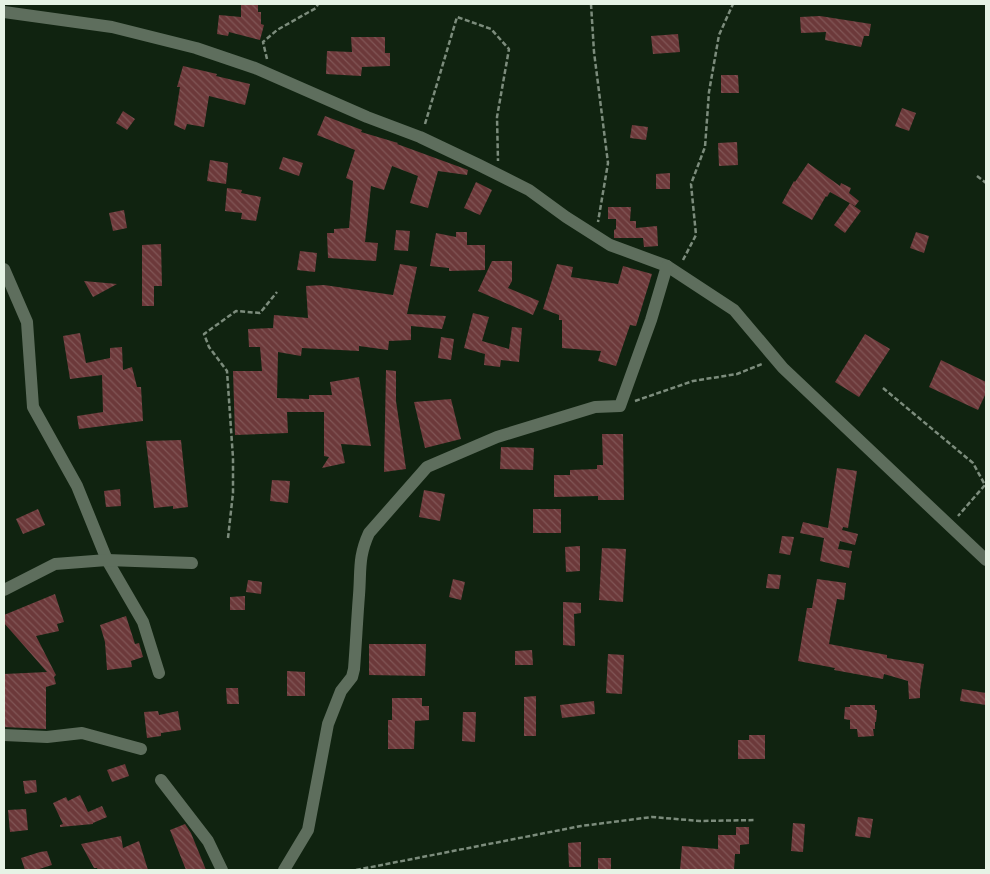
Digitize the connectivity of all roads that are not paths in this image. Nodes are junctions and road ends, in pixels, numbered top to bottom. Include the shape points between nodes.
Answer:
1 (4, 12) edge
2 (4, 269) edge
3 (671, 269) junction
4 (107, 560) junction
5 (986, 560) edge
6 (192, 563) dead end
7 (4, 590) edge
8 (159, 673) dead end
9 (4, 735) edge
10 (141, 750) dead end
11 (161, 780) dead end
12 (222, 870) edge
13 (284, 870) edge

1 - 3 street via 112,27 196,48 271,75 420,137 498,174 529,190 610,245
2 - 4 street via 27,322 33,407 77,486
3 - 5 street via 734,310 783,368
3 - 13 street via 620,406 595,407 497,437 427,467 369,534 360,558 352,677 341,691 328,724 308,830
4 - 6 street
4 - 7 street via 55,564
4 - 8 street via 143,622
9 - 10 street via 47,736 82,732
11 - 12 street via 208,841

